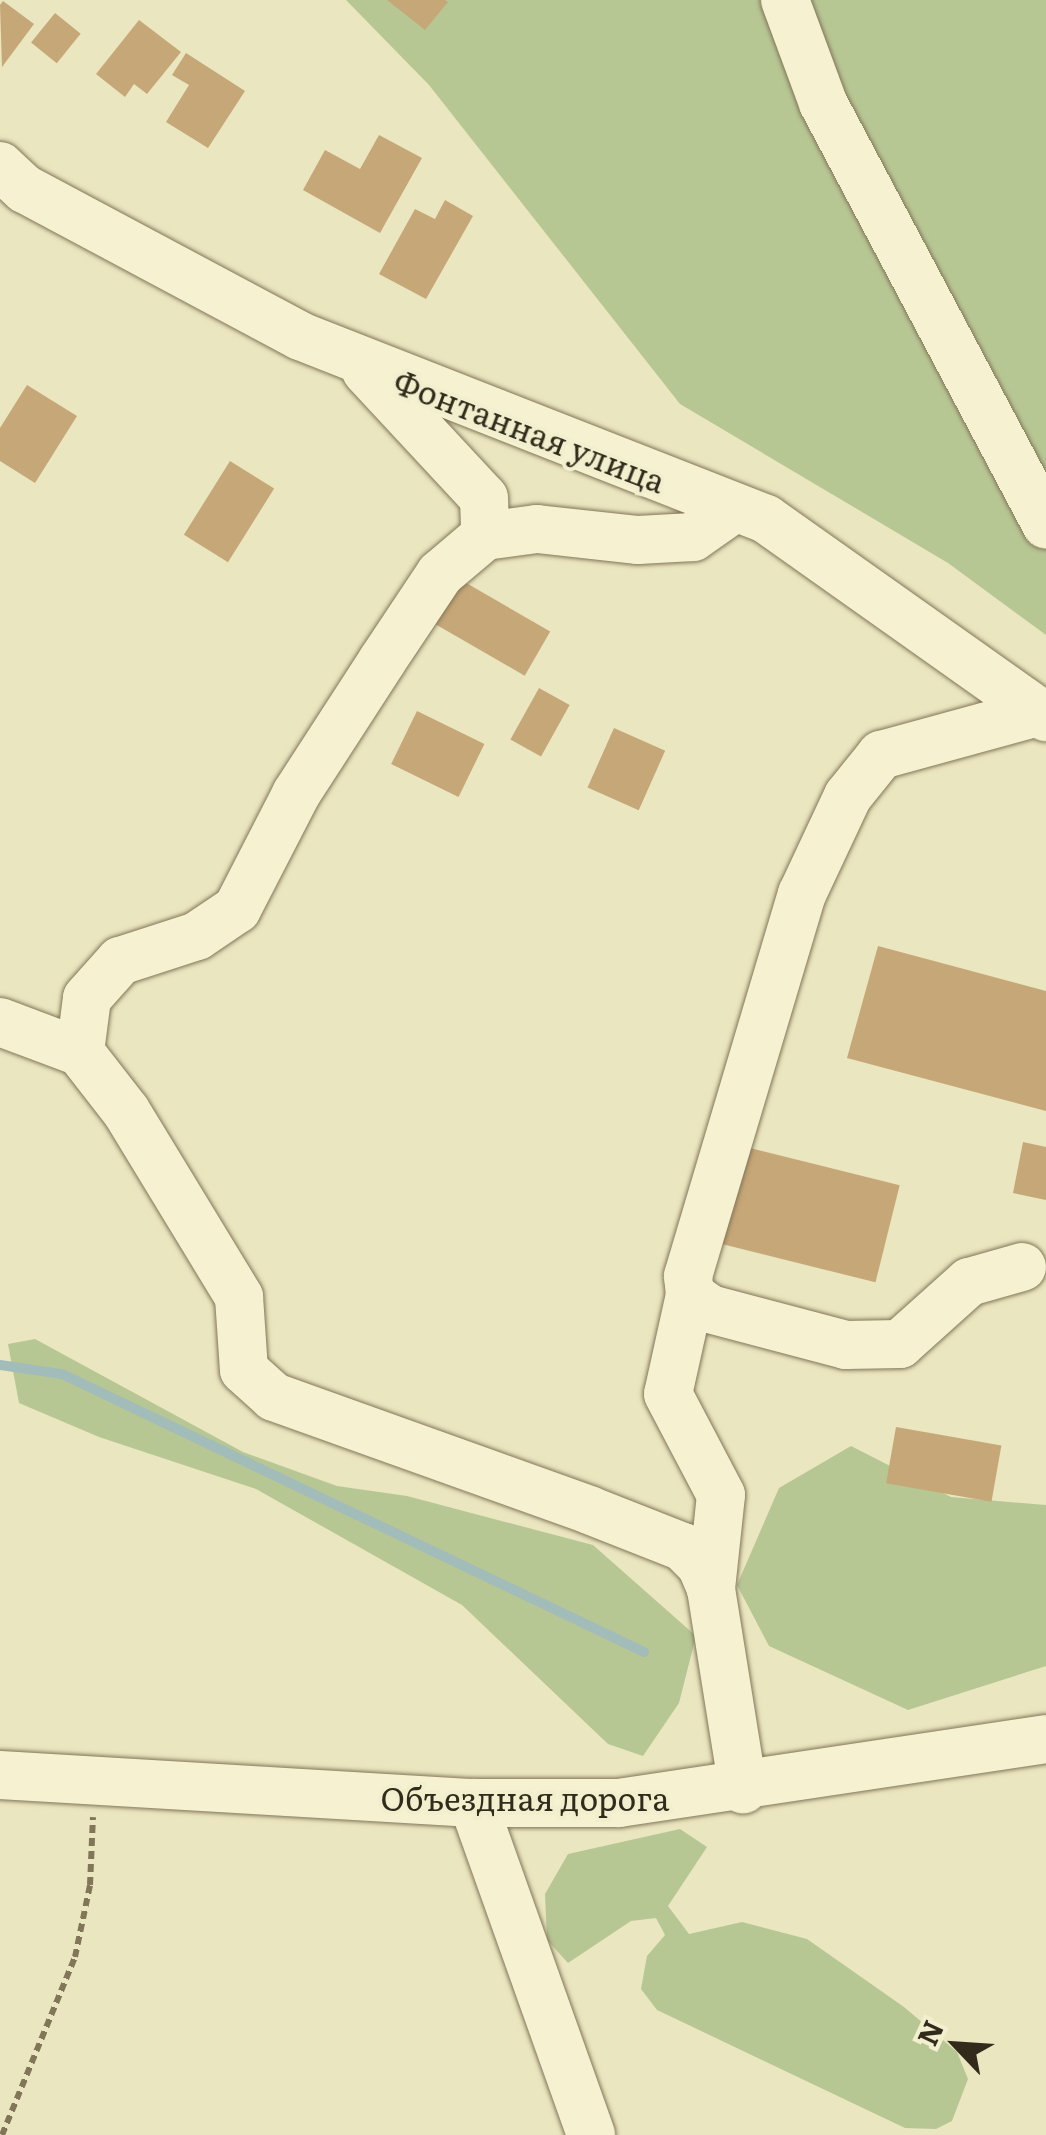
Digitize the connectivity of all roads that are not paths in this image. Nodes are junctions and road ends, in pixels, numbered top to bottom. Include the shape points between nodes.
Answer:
1 (784, 0) edge
2 (0, 166) edge
3 (358, 362) junction
4 (733, 509) junction
5 (1046, 526) edge
6 (485, 536) junction
7 (1042, 715) edge
8 (0, 1022) edge
9 (80, 1052) junction
10 (1022, 1267) dead end
11 (690, 1295) junction
12 (711, 1589) junction
13 (1046, 1738) edge
14 (0, 1775) edge
15 (743, 1789) junction
16 (473, 1803) junction
17 (592, 2135) edge

1 - 5 street via 824,103
2 - 3 street, Фонтанная улица via 25,189
3 - 4 street, Фонтанная улица
3 - 6 street via 484,498
4 - 6 street via 693,538 638,540 538,529
4 - 7 street, Фонтанная улица via 766,519
6 - 9 street via 440,574 296,794 238,910 198,936 120,960 87,998
7 - 11 street via 881,755 848,796 802,894 688,1276
8 - 9 street
9 - 12 street via 126,1111 238,1296 244,1370 274,1397 683,1547
10 - 11 street via 969,1282 900,1344 846,1345 710,1309
11 - 12 street via 668,1394 721,1495
12 - 15 street
13 - 15 street, Объездная дорога
14 - 16 street, Объездная дорога
15 - 16 street, Объездная дорога via 619,1803
16 - 17 street

